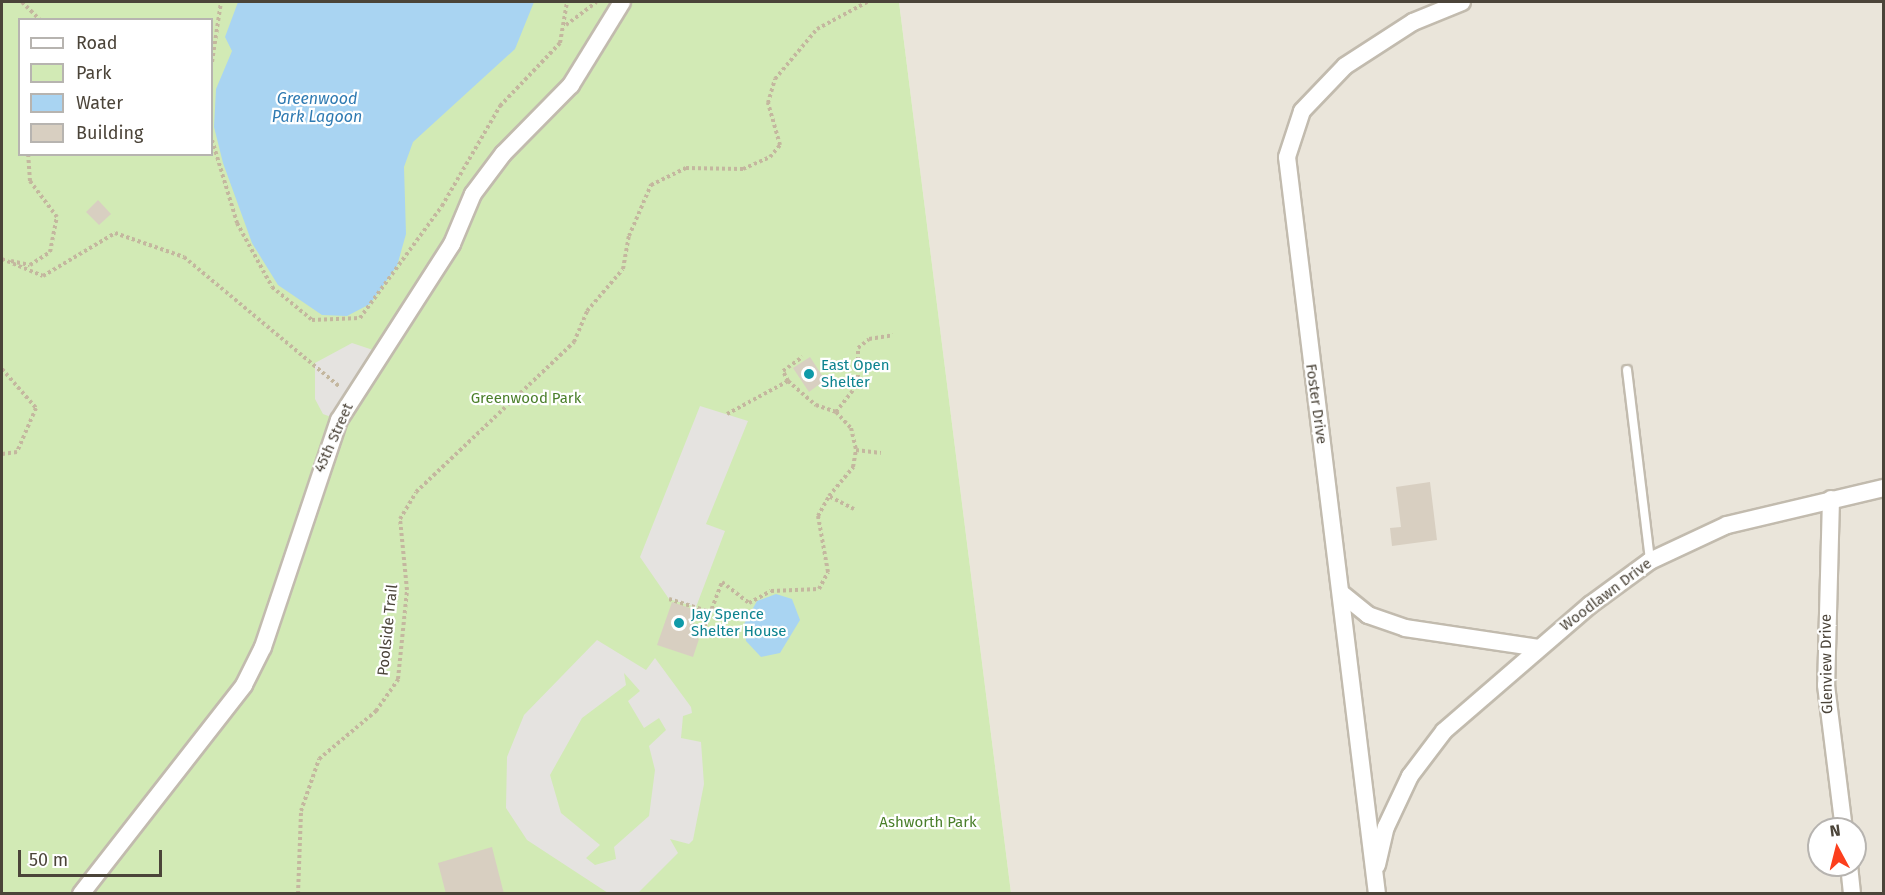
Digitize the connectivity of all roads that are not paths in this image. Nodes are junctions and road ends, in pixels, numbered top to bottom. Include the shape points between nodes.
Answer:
1 (622, 2) edge
2 (1462, 2) edge
3 (1628, 370) dead end
4 (1884, 488) edge
5 (1830, 499) junction
6 (1650, 561) junction
7 (1341, 593) junction
8 (1539, 648) junction
9 (1842, 817) edge
10 (1375, 876) junction
11 (1850, 877) edge
12 (81, 894) edge
13 (1377, 894) edge
14 (1852, 894) edge

1 - 12 street, 45th Street via 571,85 473,194 452,244 353,396 316,480 263,647 244,685
2 - 7 street, Foster Drive via 1378,42 1317,92 1299,119 1287,157
3 - 6 lane
4 - 5 street, Woodlawn Drive
5 - 6 street, Woodlawn Drive via 1727,525
5 - 9 street, Glenview Drive via 1826,685
6 - 8 street, Woodlawn Drive
7 - 8 street via 1368,615 1405,628
7 - 10 street, Foster Drive
8 - 10 street, Woodlawn Drive via 1444,731 1410,776 1386,827
10 - 13 street, Foster Drive
11 - 14 street

